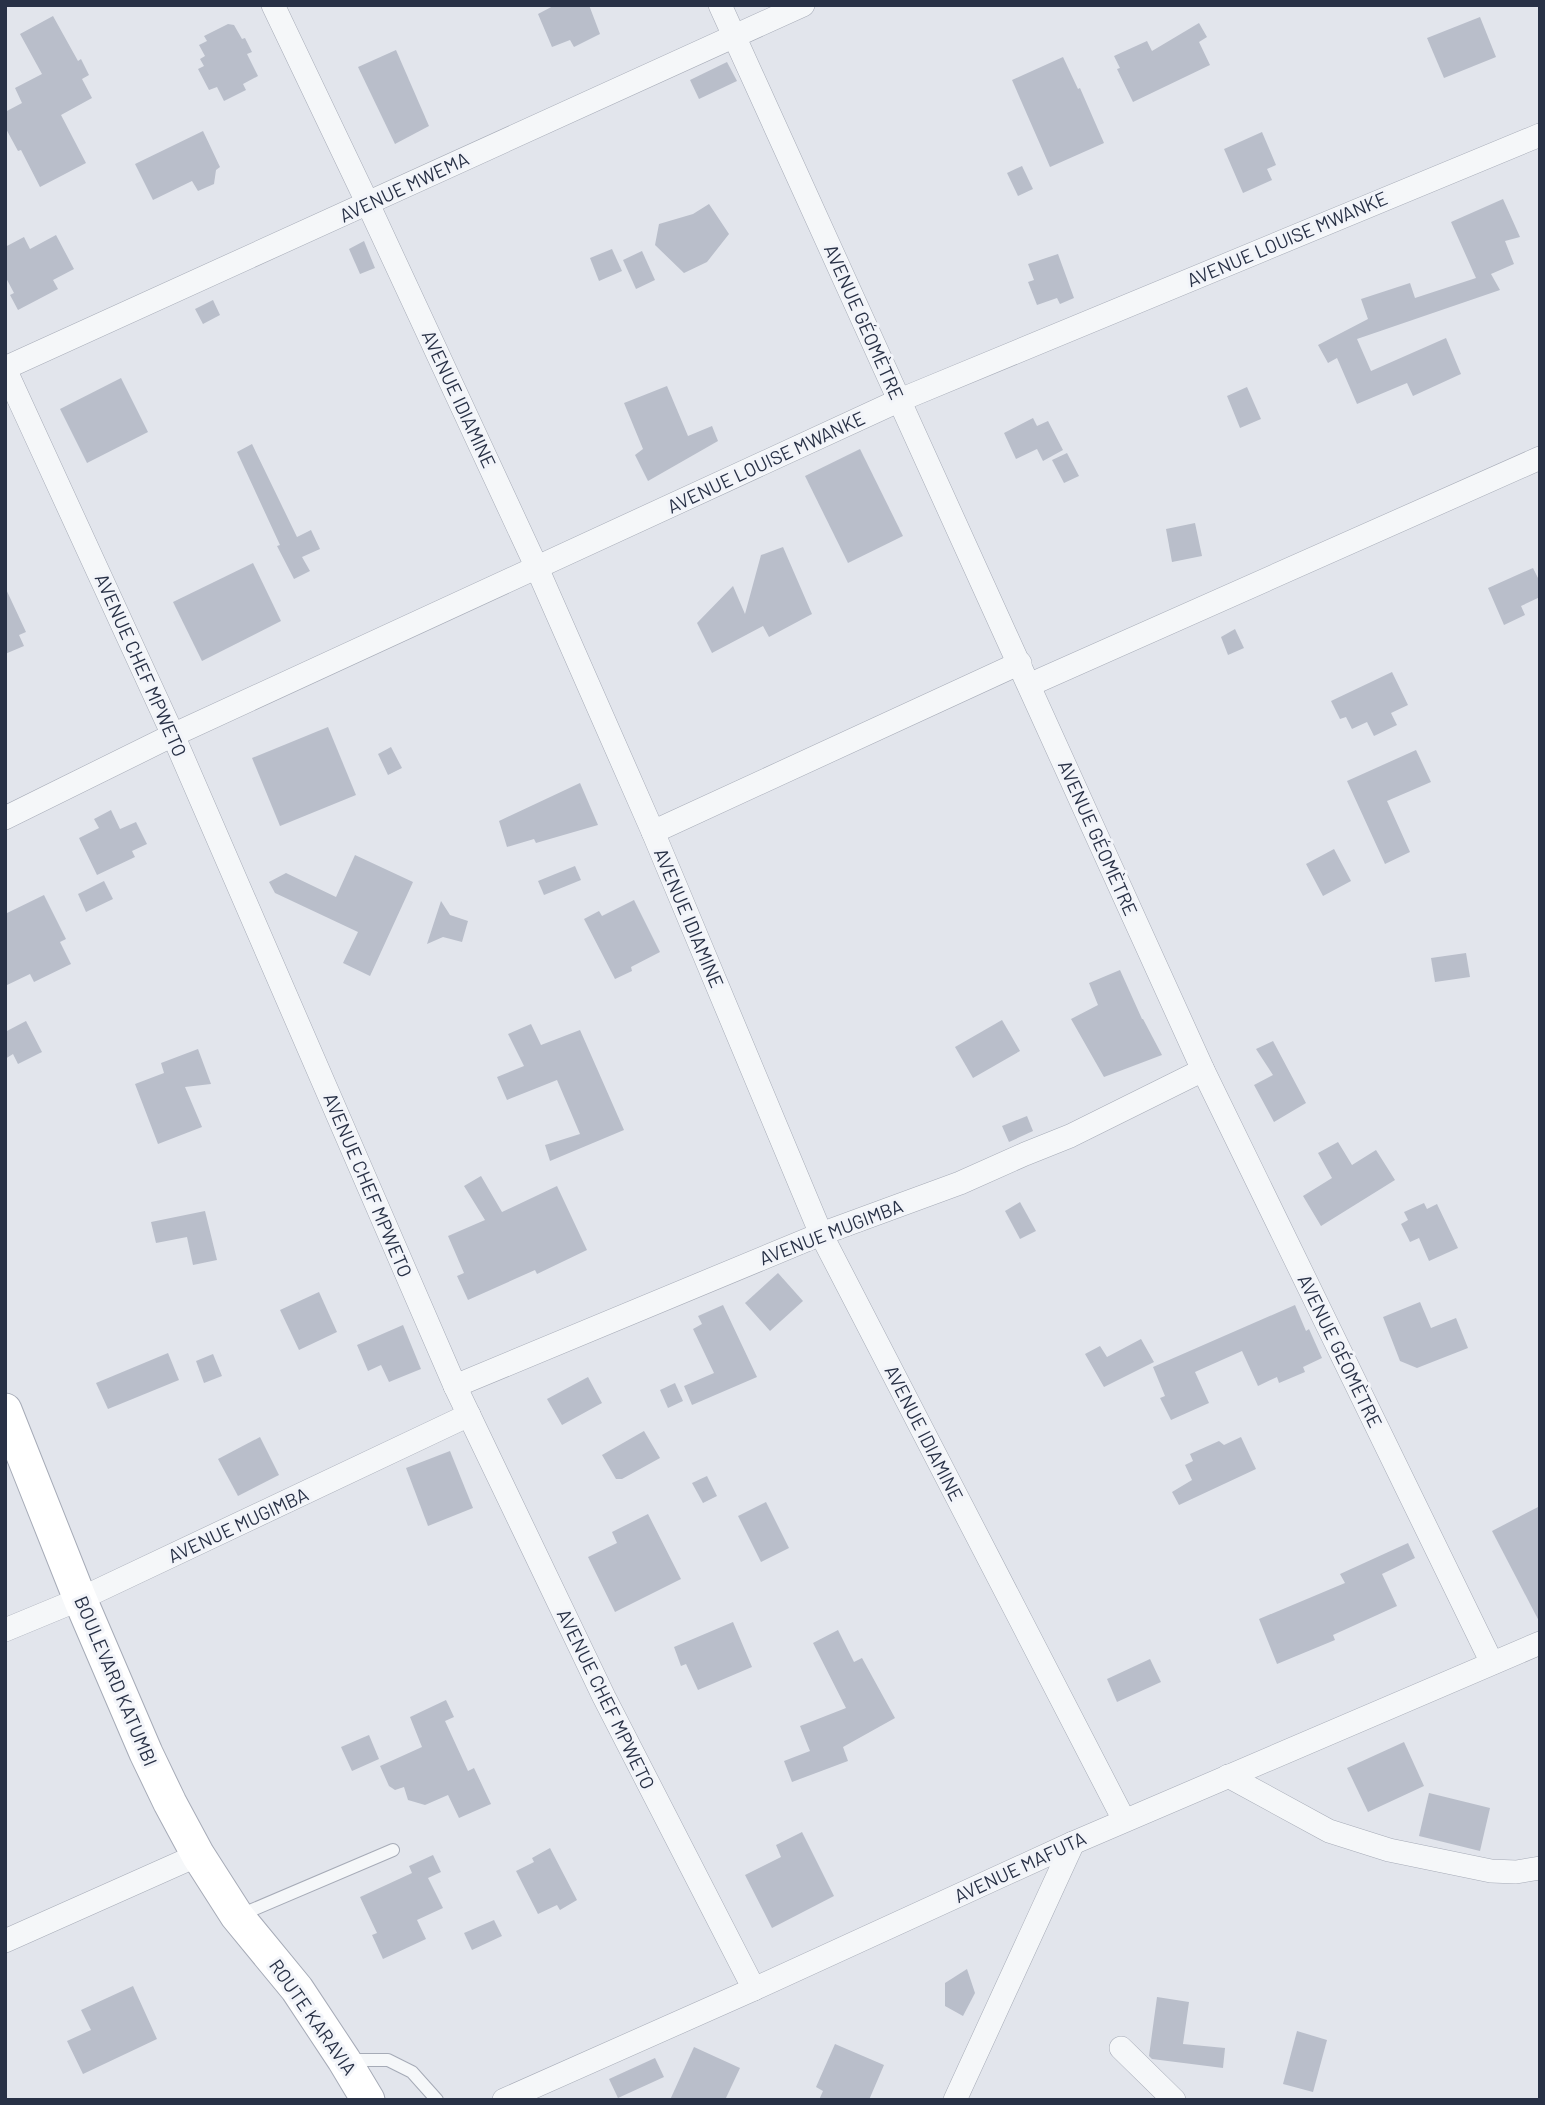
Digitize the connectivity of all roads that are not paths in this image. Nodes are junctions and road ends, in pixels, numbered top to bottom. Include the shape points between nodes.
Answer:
1 (273, 5) edge
2 (720, 5) edge
3 (803, 5) edge
4 (734, 36) junction
5 (1540, 135) edge
6 (368, 204) junction
7 (5, 369) edge
8 (900, 400) junction
9 (1540, 458) edge
10 (537, 568) junction
11 (1020, 663) junction
12 (1029, 685) junction
13 (173, 735) junction
14 (5, 818) edge
15 (653, 832) junction
16 (1203, 1070) junction
17 (821, 1234) junction
18 (456, 1386) junction
19 (5, 1410) edge
20 (469, 1415) junction
21 (80, 1599) junction
22 (5, 1630) edge
23 (1540, 1643) edge
24 (1492, 1663) junction
25 (1228, 1776) junction
26 (1124, 1820) junction
27 (1073, 1843) junction
28 (393, 1850) dead end
29 (198, 1855) junction
30 (1540, 1868) edge
31 (246, 1926) junction
32 (5, 1941) edge
33 (754, 1989) junction
34 (1121, 2048) dead end
35 (344, 2060) junction
36 (368, 2100) edge
37 (437, 2100) edge
38 (504, 2100) edge
39 (955, 2100) edge
40 (1174, 2100) edge

1 - 6 street, AVENUE IDIAMINE
2 - 4 street, AVENUE GÉOMÈTRE
3 - 4 street, AVENUE MWEMA
4 - 6 street, AVENUE MWEMA
4 - 8 street, AVENUE GÉOMÈTRE
5 - 8 street, AVENUE LOUISE MWANKE
6 - 7 street, AVENUE MWEMA
6 - 10 street, AVENUE IDIAMINE
7 - 13 street, AVENUE CHEF MPWETO
8 - 10 street, AVENUE LOUISE MWANKE
8 - 11 street, AVENUE GÉOMÈTRE
9 - 12 street
10 - 13 street, AVENUE LOUISE MWANKE
10 - 15 street, AVENUE IDIAMINE
11 - 12 street, AVENUE GÉOMÈTRE
11 - 15 street
12 - 16 street, AVENUE GÉOMÈTRE
13 - 14 street, AVENUE LOUISE MWANKE
13 - 18 street, AVENUE CHEF MPWETO
15 - 17 street, AVENUE IDIAMINE
16 - 17 street, AVENUE MUGIMBA via 1070,1136
16 - 24 street, AVENUE GÉOMÈTRE
17 - 18 street, AVENUE MUGIMBA
17 - 26 street, AVENUE IDIAMINE
18 - 20 street, AVENUE CHEF MPWETO
19 - 21 street, BOULEVARD KATUMBI
20 - 21 street, AVENUE MUGIMBA
20 - 33 street, AVENUE CHEF MPWETO via 604,1697
21 - 22 street, AVENUE MUGIMBA
21 - 29 street, BOULEVARD KATUMBI via 146,1753
23 - 24 street, AVENUE MAFUTA
24 - 25 street, AVENUE MAFUTA
25 - 26 street, AVENUE MAFUTA
25 - 30 street via 1329,1831 1390,1850 1491,1871
26 - 27 street, AVENUE MAFUTA
27 - 33 street, AVENUE MAFUTA
27 - 39 street
28 - 31 lane
29 - 31 street, BOULEVARD KATUMBI
29 - 32 street
31 - 35 street, ROUTE KARAVIA via 297,1989
33 - 38 street, AVENUE MAFUTA
34 - 40 street
35 - 36 street, ROUTE KARAVIA
35 - 37 lane via 388,2060 412,2072

